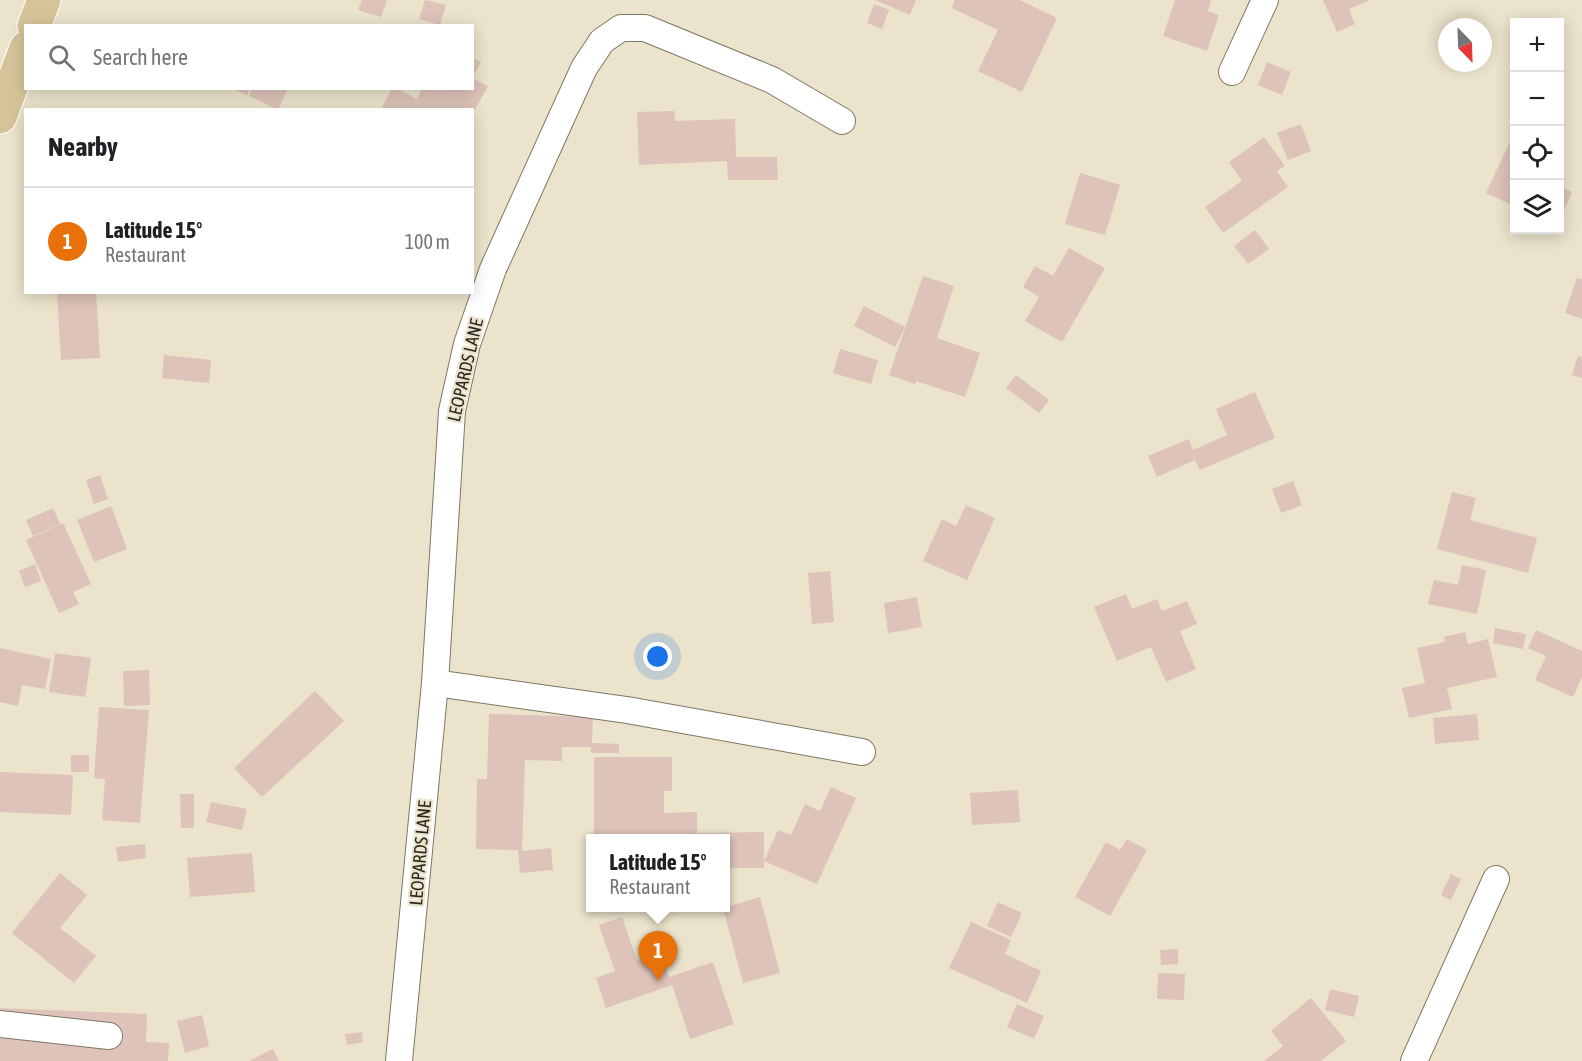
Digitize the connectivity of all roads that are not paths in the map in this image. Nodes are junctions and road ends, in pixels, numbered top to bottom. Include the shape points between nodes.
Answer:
1 (1265, 0) edge
2 (24, 53) edge
3 (1232, 72) dead end
4 (0, 117) edge
5 (842, 121) dead end
6 (435, 683) junction
7 (862, 752) dead end
8 (1496, 879) dead end
9 (0, 1024) edge
10 (109, 1036) dead end
11 (399, 1061) edge
12 (1414, 1061) edge

1 - 3 street
2 - 4 main road
5 - 6 street, LEOPARDS LANE via 772,80 645,28 621,28 602,41 584,68 493,269 467,344 452,411
6 - 7 street via 627,710
6 - 11 street, LEOPARDS LANE
8 - 12 street
9 - 10 street

